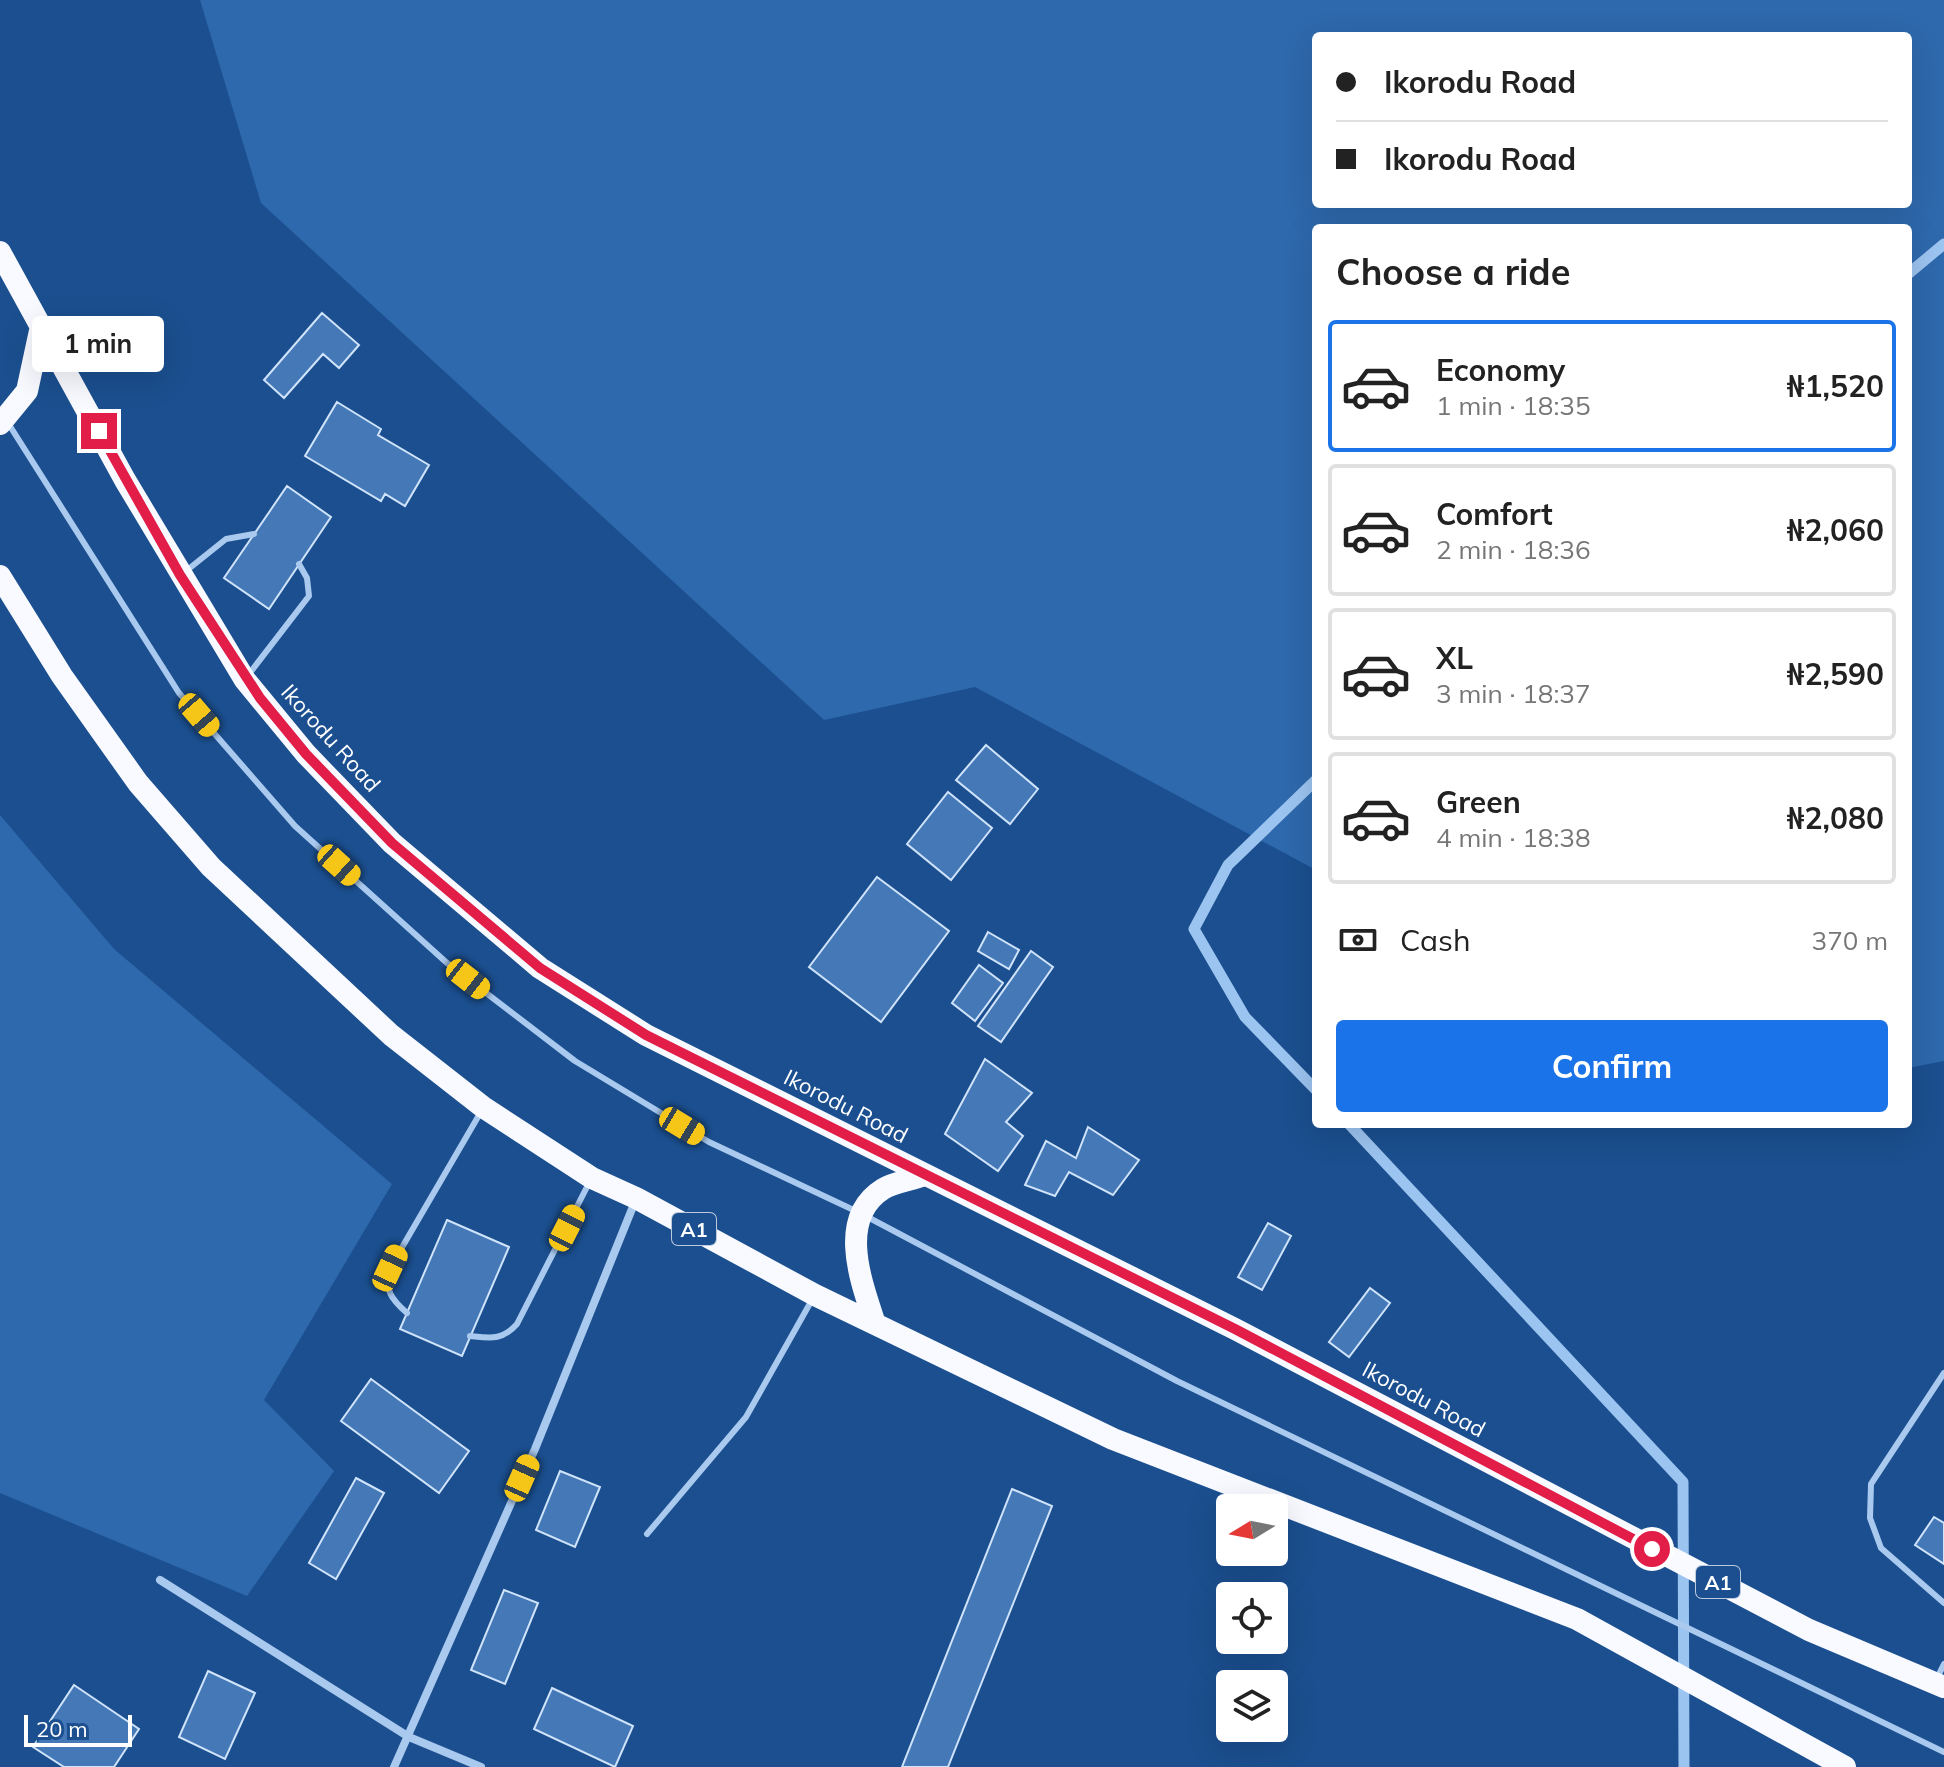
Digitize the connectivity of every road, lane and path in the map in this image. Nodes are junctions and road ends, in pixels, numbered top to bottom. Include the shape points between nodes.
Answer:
1 (0, 252) edge
2 (41, 326) junction
3 (2, 418) edge
4 (254, 534) dead end
5 (299, 564) dead end
6 (180, 575) junction
7 (0, 576) edge
8 (245, 680) junction
9 (483, 1107) junction
10 (924, 1175) junction
11 (592, 1178) junction
12 (636, 1198) junction
13 (860, 1213) junction
14 (815, 1295) junction
15 (407, 1313) dead end
16 (874, 1321) junction
17 (470, 1336) dead end
18 (1944, 1373) edge
19 (647, 1534) dead end
20 (160, 1580) dead end
21 (1944, 1603) edge
22 (1941, 1678) edge
23 (409, 1737) junction
24 (1795, 1738) junction
25 (1944, 1752) edge
26 (394, 1767) edge
27 (481, 1767) edge
28 (1826, 1767) edge
29 (1845, 1767) edge

1 - 2 highway, Ikorodu Road / A1
2 - 3 highway via 27,391
2 - 6 highway, Ikorodu Road / A1
3 - 13 lane via 179,693 295,826 447,963 575,1061 709,1142
4 - 6 lane via 226,539
5 - 8 lane via 309,596
6 - 8 highway, Ikorodu Road / A1
7 - 9 highway, A1 via 138,783 211,867 391,1035
8 - 10 highway, Ikorodu Road / A1 via 306,754 392,843 540,968 646,1035
9 - 11 highway, A1
9 - 15 lane via 390,1268 389,1293
10 - 13 highway via 883,1189
10 - 22 highway, Ikorodu Road / A1 via 1235,1329 1809,1630
11 - 12 highway, A1
11 - 17 lane via 517,1324 495,1339
12 - 14 highway, A1
12 - 23 street via 535,1449
13 - 16 highway via 856,1265
13 - 25 lane via 1177,1381
14 - 16 highway, A1
14 - 19 lane via 746,1417
16 - 24 highway, A1 via 1113,1439 1577,1619
18 - 21 lane via 1871,1484 1870,1518 1881,1548
20 - 23 street
23 - 26 street
23 - 27 street
24 - 28 lane
24 - 29 highway, A1

